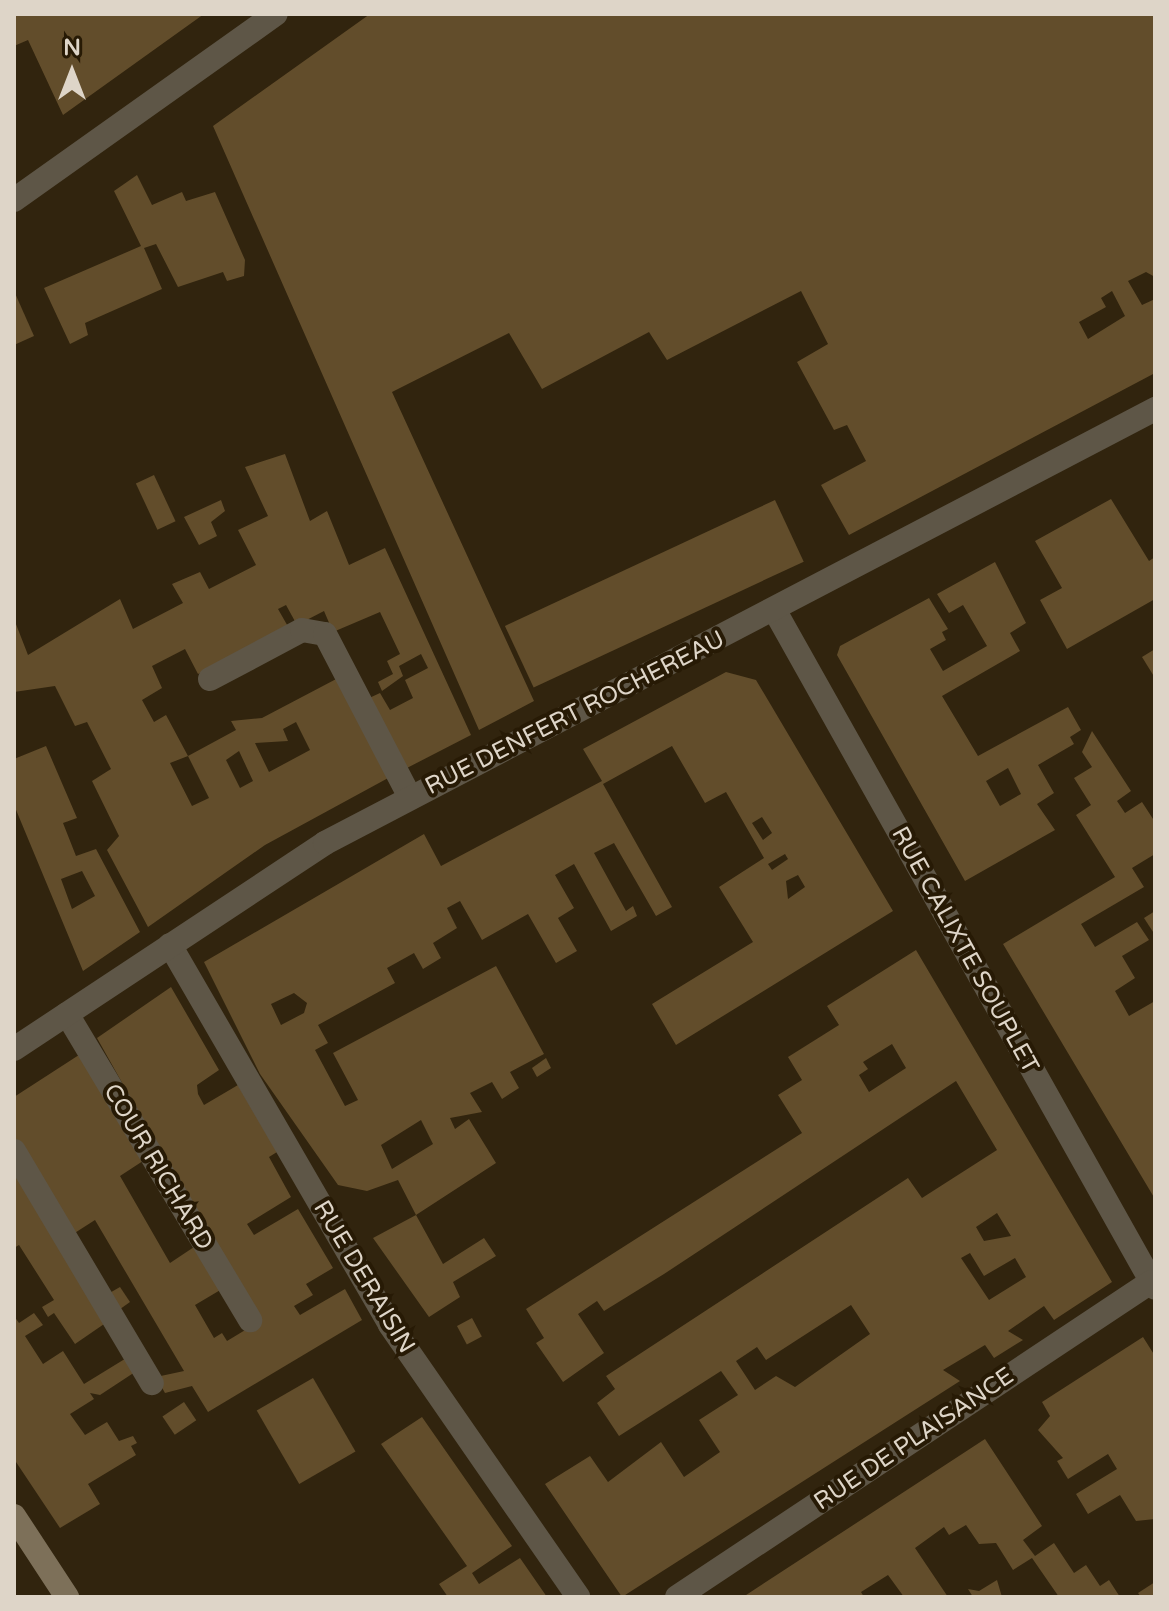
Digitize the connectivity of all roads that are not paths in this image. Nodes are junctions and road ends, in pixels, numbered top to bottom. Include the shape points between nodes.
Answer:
1 (276, 14) edge
2 (14, 200) edge
3 (1155, 409) edge
4 (775, 611) junction
5 (210, 679) dead end
6 (410, 797) junction
7 (170, 945) junction
8 (67, 1014) junction
9 (14, 1049) edge
10 (14, 1151) edge
11 (1153, 1285) edge
12 (250, 1320) dead end
13 (152, 1383) dead end
14 (14, 1516) edge
15 (67, 1597) edge
16 (578, 1597) edge
17 (677, 1597) edge

1 - 2 street
3 - 4 street, RUE DENFERT ROCHEREAU
4 - 6 street, RUE DENFERT ROCHEREAU
4 - 11 street, RUE CALIXTE SOUPLET
5 - 6 street via 302,630 325,634
6 - 7 street, RUE DENFERT ROCHEREAU
7 - 8 street, RUE DENFERT ROCHEREAU
7 - 16 street, RUE DERAISIN via 390,1325
8 - 9 street, RUE DENFERT ROCHEREAU
8 - 12 street, COUR RICHARD
10 - 13 street
11 - 17 street, RUE DE PLAISANCE
14 - 15 main road

